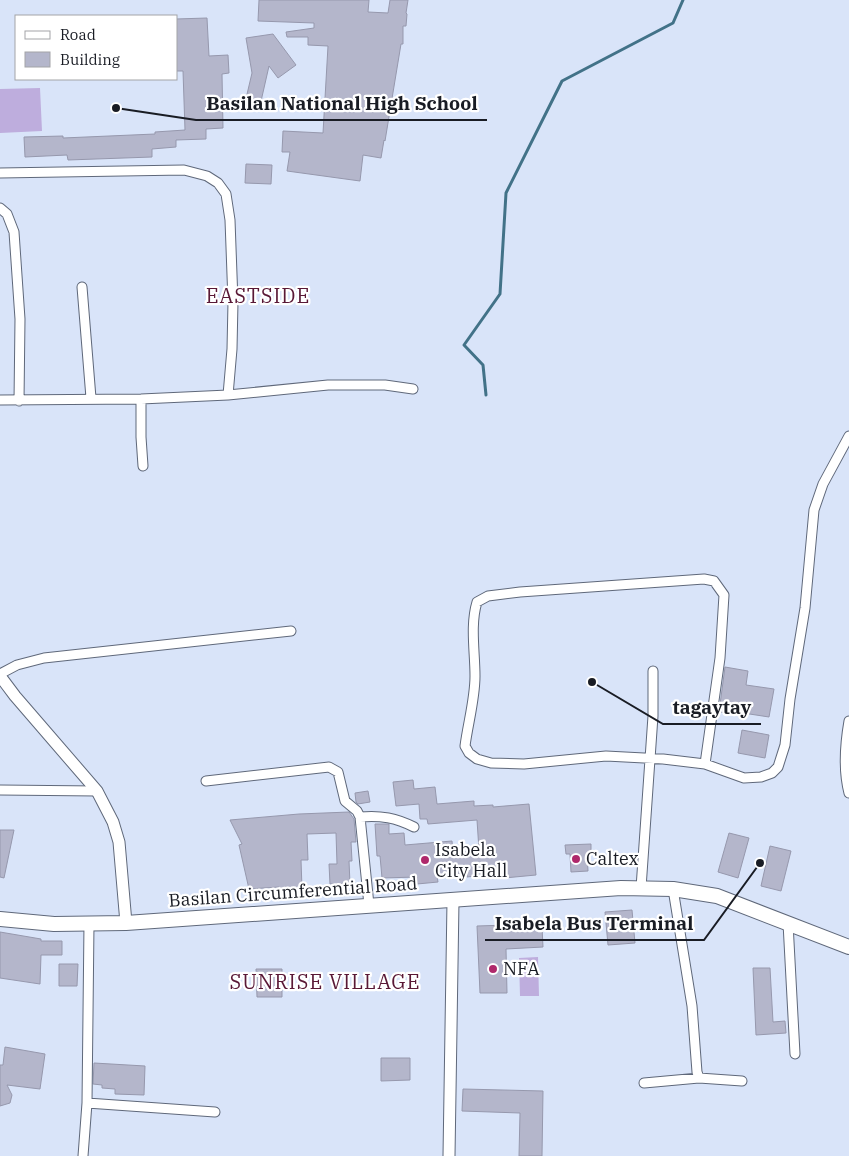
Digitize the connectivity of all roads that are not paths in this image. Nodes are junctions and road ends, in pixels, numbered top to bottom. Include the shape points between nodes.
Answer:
1 (0, 173) edge
2 (0, 208) edge
3 (82, 286) dead end
4 (413, 389) dead end
5 (228, 395) junction
6 (91, 398) junction
7 (141, 399) junction
8 (0, 400) edge
9 (19, 401) junction
10 (849, 436) edge
11 (143, 466) dead end
12 (291, 632) dead end
13 (653, 671) dead end
14 (0, 675) edge
15 (849, 721) edge
16 (650, 759) junction
17 (705, 764) junction
18 (206, 781) dead end
19 (0, 790) edge
20 (97, 791) junction
21 (849, 792) edge
22 (360, 816) junction
23 (414, 827) dead end
24 (641, 888) junction
25 (672, 889) junction
26 (452, 901) junction
27 (369, 905) junction
28 (0, 919) edge
29 (126, 923) junction
30 (788, 923) junction
31 (89, 924) junction
32 (849, 947) edge
33 (795, 1054) dead end
34 (699, 1078) junction
35 (742, 1081) dead end
36 (644, 1083) dead end
37 (87, 1104) junction
38 (214, 1112) dead end
39 (83, 1156) edge
40 (449, 1156) edge

1 - 5 street via 184,170 207,176 218,184 226,194 230,220 234,302
2 - 9 street via 7,214 14,232 20,320
3 - 6 street
4 - 5 street via 385,385 328,385
5 - 7 street
6 - 7 street
6 - 9 street
7 - 11 street
8 - 9 street
10 - 17 street via 823,484 814,510 805,608 785,745 778,766 772,773 761,777 744,778
12 - 14 street via 44,658 17,664
13 - 16 street
14 - 20 street
15 - 21 street via 845,766
16 - 17 street
16 - 17 street via 606,756 524,764 491,763 469,753 465,746 475,679 477,602 488,596 520,592 704,579 714,582 724,594 720,658
16 - 24 street
18 - 22 street via 329,767 338,772 345,801
19 - 20 street
20 - 29 street via 119,842
22 - 23 street via 390,817
22 - 27 street
24 - 25 main road, Basilan Circumferential Road
24 - 26 main road, Basilan Circumferential Road
25 - 30 main road, Basilan Circumferential Road via 717,896
25 - 34 street via 692,1006
26 - 27 main road, Basilan Circumferential Road
26 - 40 street
27 - 29 main road, Basilan Circumferential Road
28 - 31 main road, Basilan Circumferential Road
29 - 31 main road, Basilan Circumferential Road
30 - 32 main road, Basilan Circumferential Road
30 - 33 street
31 - 37 street
34 - 35 street
34 - 36 street
37 - 38 street
37 - 39 street

